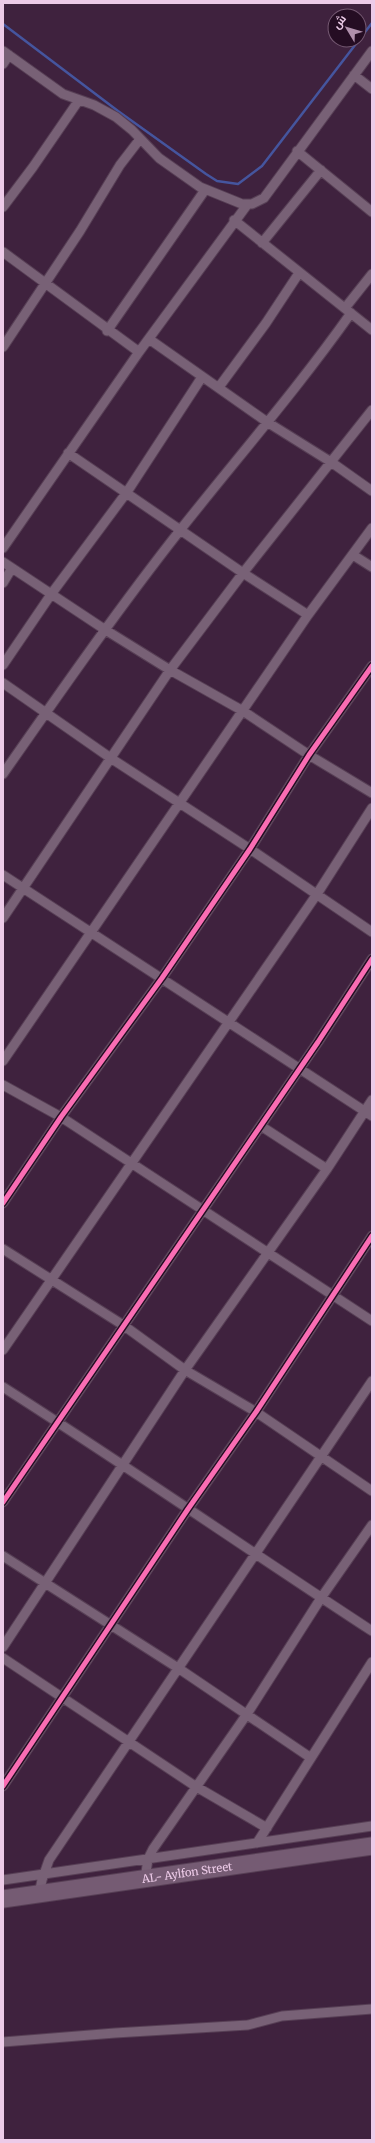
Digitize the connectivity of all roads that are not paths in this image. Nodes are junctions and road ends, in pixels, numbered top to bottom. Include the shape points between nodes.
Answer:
1 (372, 52) edge
2 (6, 53) edge
3 (3, 64) edge
4 (354, 75) junction
5 (372, 89) edge
6 (79, 100) junction
7 (140, 139) junction
8 (298, 151) junction
9 (321, 170) junction
10 (205, 190) junction
11 (247, 205) junction
12 (3, 207) edge
13 (372, 212) edge
14 (234, 220) junction
15 (262, 243) junction
16 (3, 252) edge
17 (299, 273) junction
18 (372, 274) edge
19 (45, 283) junction
20 (348, 310) junction
21 (107, 330) junction
22 (372, 330) edge
23 (149, 339) junction
24 (3, 347) edge
25 (139, 352) junction
26 (202, 378) junction
27 (219, 387) junction
28 (372, 410) edge
29 (267, 422) junction
30 (68, 453) junction
31 (331, 462) junction
32 (372, 491) edge
33 (127, 492) junction
34 (372, 528) edge
35 (180, 530) junction
36 (3, 548) edge
37 (353, 555) junction
38 (3, 562) edge
39 (372, 567) edge
40 (12, 568) junction
41 (242, 573) junction
42 (3, 583) edge
43 (52, 593) junction
44 (308, 615) junction
45 (104, 629) junction
46 (3, 665) edge
47 (372, 666) edge
48 (170, 670) junction
49 (3, 683) edge
50 (243, 711) junction
51 (45, 714) junction
52 (309, 755) junction
53 (112, 759) junction
54 (3, 774) edge
55 (372, 793) edge
56 (179, 802) junction
57 (372, 808) edge
58 (250, 849) junction
59 (3, 875) edge
60 (22, 888) junction
61 (317, 894) junction
62 (3, 918) edge
63 (372, 932) edge
64 (91, 933) junction
65 (372, 959) edge
66 (162, 978) junction
67 (229, 1021) junction
68 (3, 1061) edge
69 (299, 1069) junction
70 (3, 1085) edge
71 (372, 1100) edge
72 (368, 1114) edge
73 (61, 1117) junction
74 (260, 1126) junction
75 (133, 1164) junction
76 (327, 1169) junction
77 (3, 1203) edge
78 (202, 1210) junction
79 (372, 1236) edge
80 (3, 1249) edge
81 (267, 1253) junction
82 (51, 1278) junction
83 (333, 1296) junction
84 (372, 1321) edge
85 (123, 1325) junction
86 (3, 1350) edge
87 (185, 1370) junction
88 (372, 1381) edge
89 (3, 1387) edge
90 (256, 1412) junction
91 (57, 1422) junction
92 (321, 1457) junction
93 (124, 1465) junction
94 (372, 1491) edge
95 (3, 1502) edge
96 (188, 1509) junction
97 (372, 1525) edge
98 (256, 1555) junction
99 (3, 1556) edge
100 (44, 1582) junction
101 (321, 1598) junction
102 (111, 1625) junction
103 (372, 1631) edge
104 (3, 1647) edge
105 (3, 1658) edge
106 (372, 1662) edge
107 (178, 1668) junction
108 (63, 1698) junction
109 (247, 1714) junction
110 (129, 1743) junction
111 (311, 1758) junction
112 (3, 1786) edge
113 (195, 1786) junction
114 (372, 1826) edge
115 (267, 1828) junction
116 (257, 1842) junction
117 (372, 1846) edge
118 (148, 1859) junction
119 (44, 1874) junction
120 (145, 1879) junction
121 (3, 1880) edge
122 (39, 1894) junction
123 (3, 1899) edge
124 (372, 2009) edge
125 (3, 2042) edge

1 - 4 street
2 - 3 street
2 - 6 street via 63,94
4 - 5 street
4 - 8 street
6 - 7 street via 116,117
6 - 12 street via 34,167
7 - 10 street via 172,169
7 - 19 street via 120,165
8 - 9 street
8 - 11 street via 264,198
9 - 13 street
9 - 15 street
10 - 11 street via 238,204
10 - 21 street
11 - 14 street
14 - 15 street
14 - 23 street
15 - 17 street
16 - 19 street
17 - 20 street
17 - 27 street
18 - 20 street
19 - 21 street
19 - 24 street
20 - 22 street
20 - 29 street via 316,362
21 - 25 street
23 - 25 street
23 - 26 street
25 - 30 street
26 - 27 street
26 - 33 street
27 - 29 street
28 - 31 street
29 - 31 street
29 - 35 street
30 - 33 street
30 - 36 street
31 - 32 street
31 - 41 street
33 - 35 street
33 - 43 street
34 - 37 street
35 - 41 street
35 - 45 street
37 - 39 street
37 - 44 street
38 - 40 street
40 - 42 street
40 - 43 street
41 - 44 street
41 - 48 street
43 - 45 street
43 - 46 street
44 - 50 street
45 - 48 street
45 - 51 street
47 - 52 street
48 - 50 street
48 - 53 street
49 - 51 street
50 - 52 street
50 - 56 street
51 - 53 street
51 - 54 street
52 - 55 street
52 - 58 street
53 - 56 street
53 - 60 street
56 - 58 street
56 - 64 street
57 - 61 street
58 - 61 street
58 - 66 street
59 - 60 street
60 - 62 street
60 - 64 street
61 - 63 street
61 - 67 street
64 - 66 street
64 - 68 street
65 - 69 street
66 - 67 street
66 - 73 street
67 - 69 street
67 - 75 street
69 - 72 street
69 - 74 street
70 - 73 street
71 - 72 street
72 - 76 street
73 - 75 street
73 - 77 street
74 - 76 street
74 - 78 street
75 - 78 street
75 - 82 street
76 - 81 street
78 - 81 street
78 - 85 street
79 - 83 street
80 - 82 street
81 - 83 street
81 - 87 street
82 - 85 street
82 - 86 street
83 - 84 street
83 - 90 street
85 - 87 street
85 - 91 street
87 - 90 street
87 - 93 street
88 - 92 street
89 - 91 street
90 - 92 street
90 - 96 street
91 - 93 street
91 - 95 street
92 - 94 street
92 - 98 street
93 - 96 street
93 - 100 street
96 - 98 street
96 - 102 street
97 - 101 street
98 - 101 street
98 - 107 street
99 - 100 street
100 - 102 street
100 - 104 street
101 - 103 street
101 - 109 street
102 - 107 street
102 - 108 street
105 - 108 street
106 - 111 street
107 - 109 street
107 - 110 street
108 - 110 street
108 - 112 street
109 - 111 street
109 - 113 street
110 - 113 street
110 - 119 street via 49,1860
111 - 115 street
113 - 115 street
113 - 118 street
114 - 116 street
115 - 116 street
116 - 118 street
117 - 120 highway, AL- Aylfon Street
118 - 119 street
118 - 120 street
119 - 121 street
119 - 122 street
120 - 122 highway, AL- Aylfon Street
122 - 123 highway, AL- Aylfon Street
124 - 125 street via 282,2016 248,2025

